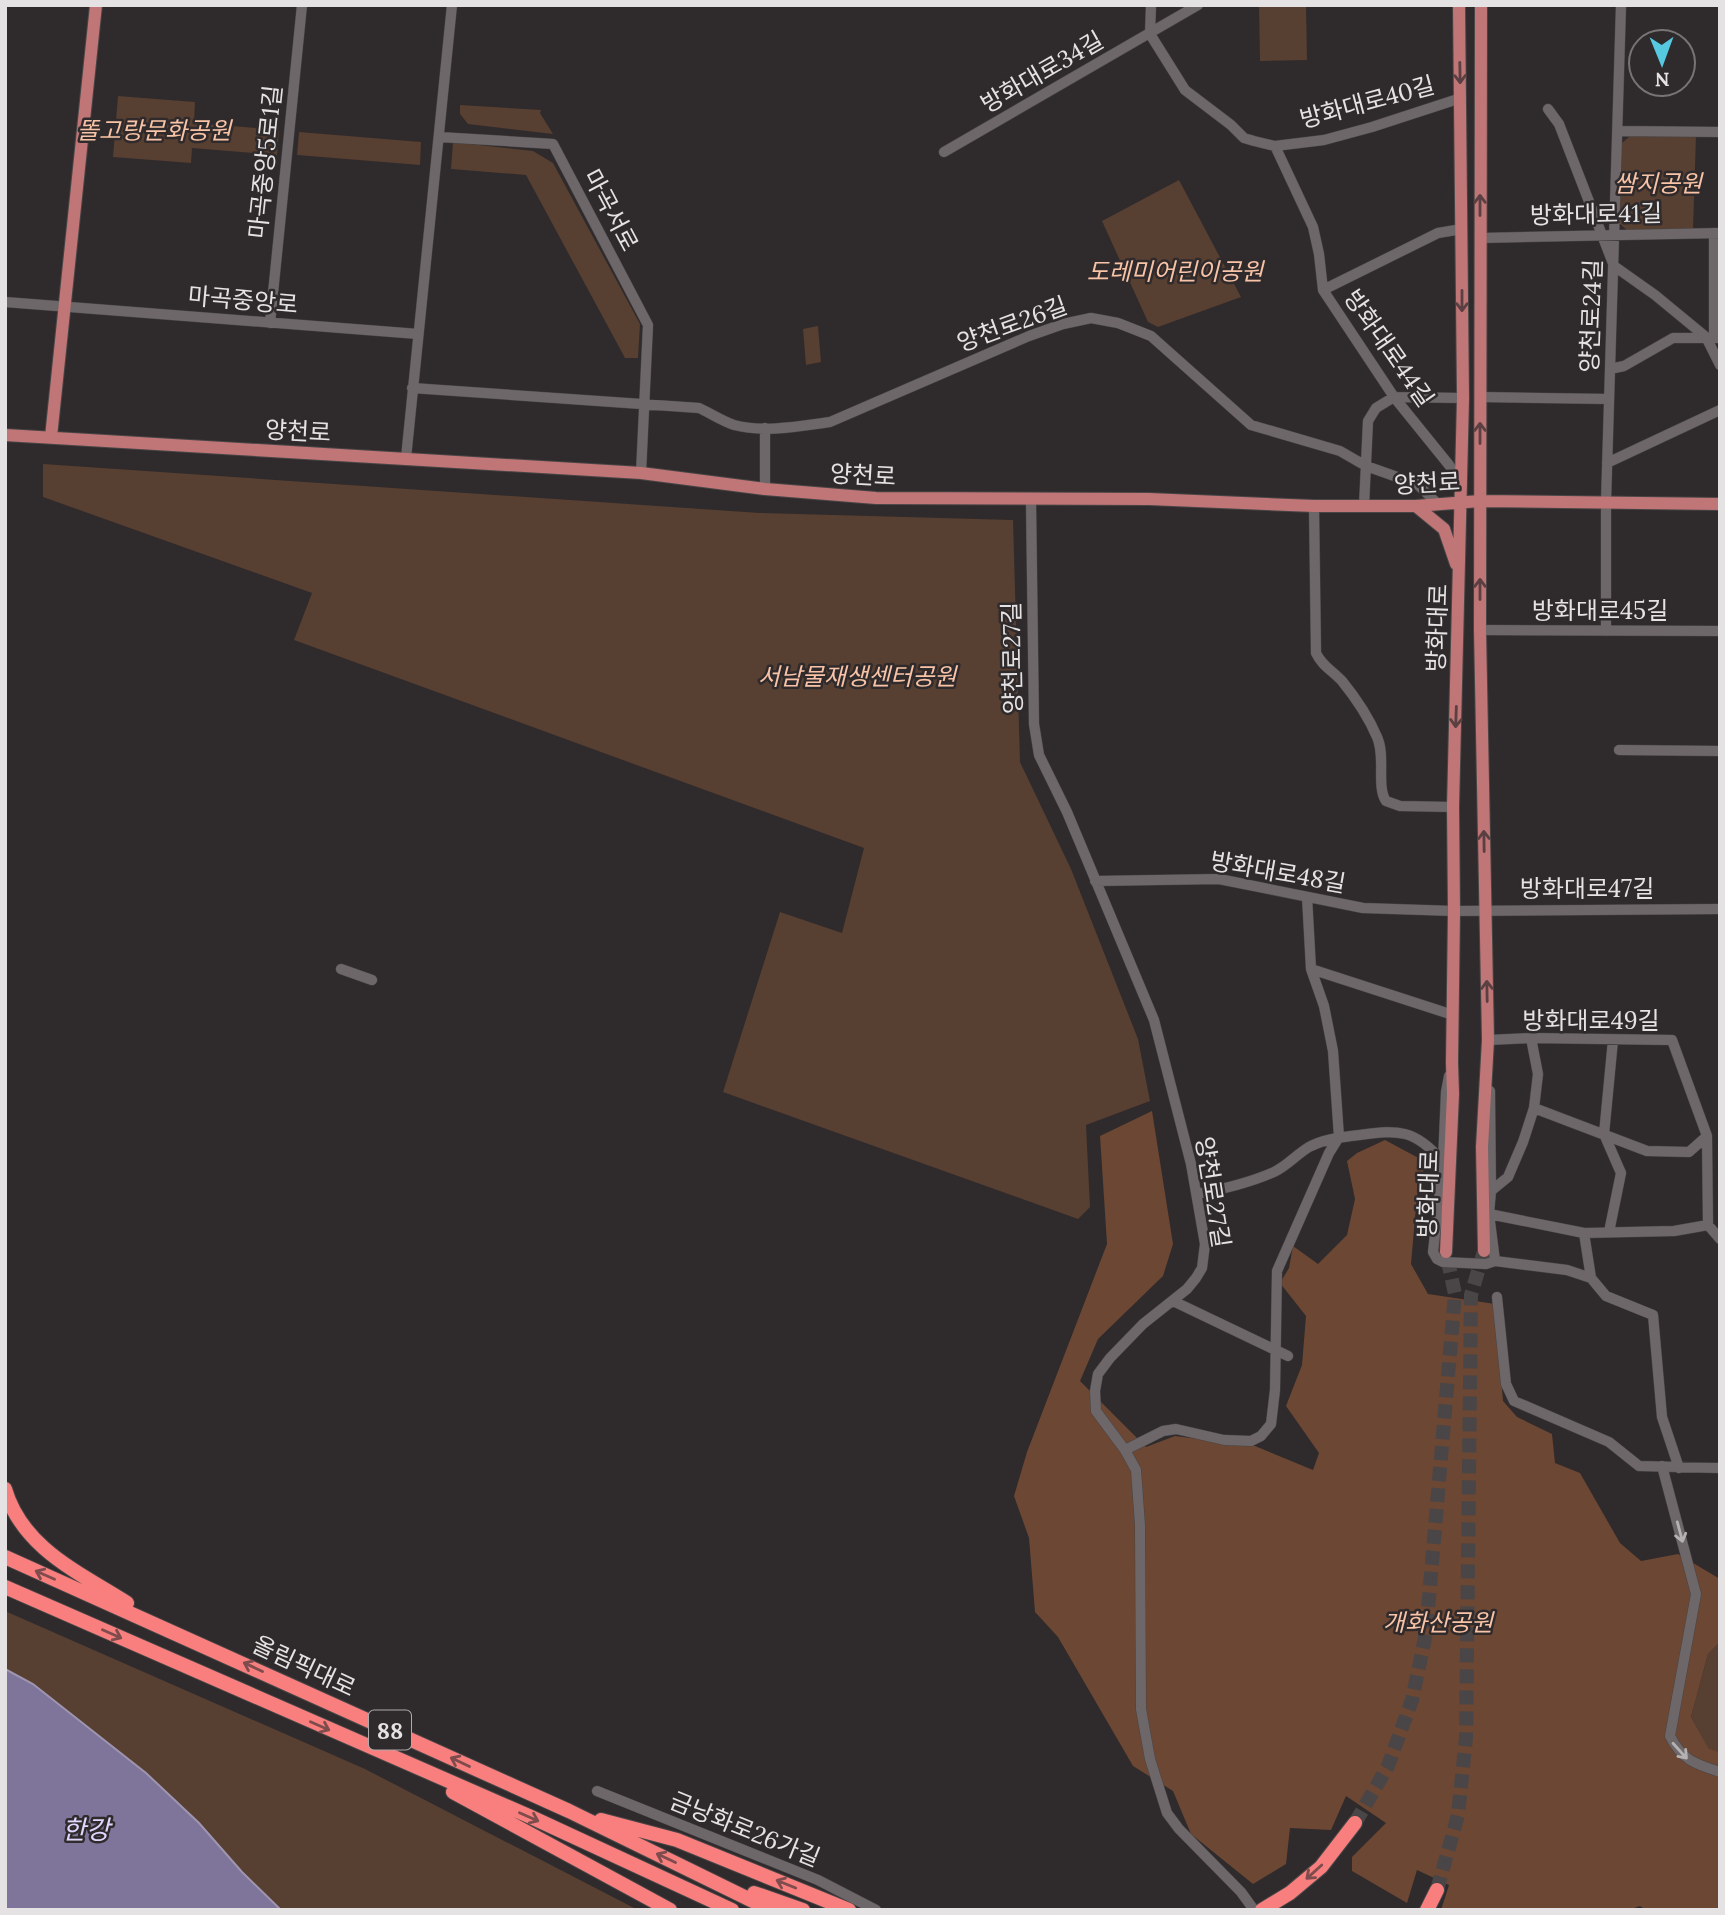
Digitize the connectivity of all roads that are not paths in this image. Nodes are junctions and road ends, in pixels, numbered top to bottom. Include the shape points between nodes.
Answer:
1 (96, 5) edge
2 (302, 5) edge
3 (452, 5) edge
4 (1151, 5) edge
5 (1198, 5) edge
6 (1459, 5) edge
7 (1481, 5) edge
8 (1622, 5) edge
9 (1150, 34) junction
10 (1461, 98) junction
11 (1548, 109) dead end
12 (1618, 131) junction
13 (1720, 132) edge
14 (439, 137) junction
15 (1275, 146) junction
16 (944, 152) dead end
17 (1462, 229) junction
18 (1717, 233) edge
19 (1601, 234) junction
20 (1615, 234) junction
21 (1480, 238) junction
22 (1614, 266) junction
23 (1323, 290) junction
24 (5, 302) edge
25 (65, 306) junction
26 (270, 323) junction
27 (418, 334) junction
28 (1713, 337) edge
29 (1720, 365) edge
30 (1610, 369) junction
31 (412, 388) junction
32 (1394, 397) junction
33 (1480, 397) junction
34 (1463, 398) junction
35 (1609, 399) junction
36 (644, 405) junction
37 (1720, 410) edge
38 (765, 428) junction
39 (5, 435) edge
40 (51, 438) junction
41 (406, 458) junction
42 (1607, 463) junction
43 (1366, 466) junction
44 (641, 473) junction
45 (1462, 485) junction
46 (765, 489) junction
47 (1031, 500) junction
48 (1480, 501) junction
49 (1461, 502) junction
50 (1606, 502) junction
51 (1720, 504) edge
52 (1439, 505) junction
53 (1314, 506) junction
54 (1364, 506) junction
55 (1416, 506) junction
56 (1460, 573) junction
57 (1480, 630) junction
58 (1606, 631) junction
59 (1720, 631) edge
60 (1619, 750) dead end
61 (1720, 751) edge
62 (1453, 807) junction
63 (1095, 881) junction
64 (1307, 898) junction
65 (1720, 909) edge
66 (1485, 910) junction
67 (1454, 911) junction
68 (341, 969) dead end
69 (1311, 969) junction
70 (372, 980) dead end
71 (1453, 1015) junction
72 (1531, 1038) junction
73 (1488, 1040) junction
74 (1613, 1040) junction
75 (1488, 1059) junction
76 (1451, 1063) junction
77 (1534, 1108) junction
78 (1604, 1134) junction
79 (1707, 1136) junction
80 (1339, 1137) junction
81 (1443, 1161) junction
82 (1492, 1191) junction
83 (1196, 1194) junction
84 (1489, 1214) junction
85 (1708, 1225) junction
86 (1609, 1232) junction
87 (1584, 1233) junction
88 (1720, 1239) edge
89 (1484, 1251) tunnel mouth
90 (1447, 1252) tunnel mouth
91 (1495, 1261) junction
92 (1591, 1278) junction
93 (1497, 1297) dead end
94 (1172, 1301) junction
95 (1275, 1351) junction
96 (1288, 1356) dead end
97 (1125, 1450) junction
98 (1662, 1466) junction
99 (1679, 1468) junction
100 (1720, 1468) edge
101 (5, 1489) edge
102 (5, 1557) edge
103 (5, 1587) edge
104 (167, 1628) junction
105 (400, 1761) junction
106 (1720, 1772) edge
107 (597, 1791) dead end
108 (569, 1811) junction
109 (1355, 1823) tunnel mouth
110 (693, 1871) junction
111 (1437, 1891) tunnel mouth
112 (670, 1910) edge
113 (730, 1910) edge
114 (771, 1910) edge
115 (803, 1910) edge
116 (849, 1910) edge
117 (876, 1910) edge
118 (1254, 1910) edge
119 (1262, 1910) edge
120 (1427, 1910) edge

1 - 25 main road
2 - 26 street, 마곡중앙5로1길
3 - 14 street
4 - 9 street
5 - 9 street, 방화대로34길
6 -> 10 main road, 방화대로
21 -> 7 main road, 방화대로
8 - 12 street, 양천로24길
9 - 15 street, 방화대로40길 via 1185,90 1244,138
9 - 16 street, 방화대로34길
10 - 15 street, 방화대로40길 via 1336,137
10 - 17 main road, 방화대로
11 - 19 street via 1559,124
12 - 13 street
12 - 20 street, 양천로24길
14 - 27 street
14 - 36 street, 마곡서로 via 553,144 648,325
15 - 23 street, 방화대로44길 via 1313,227
17 - 23 street via 1438,233
17 -> 34 main road, 방화대로
18 - 20 street, 방화대로41길
18 - 28 street, 방화대로41길
19 - 20 street, 방화대로41길
19 - 21 street, 방화대로41길
19 - 22 street
20 - 22 street, 양천로24길
21 - 33 main road, 방화대로
22 - 28 street
22 - 30 street, 양천로24길
23 - 32 street, 방화대로44길
24 - 25 street, 마곡중앙로
25 - 26 street, 마곡중앙로
25 - 40 main road
26 - 27 street, 마곡중앙로
27 - 31 street
28 - 29 street
28 - 30 street via 1673,338
30 - 35 street, 양천로24길
31 - 36 street
31 - 41 street
32 - 34 street
32 - 43 street via 1376,408 1368,421
32 - 45 street, 방화대로44길
33 - 35 street
48 -> 33 main road, 방화대로
34 - 45 main road, 방화대로
35 - 42 street, 양천로24길
36 - 38 street via 699,408 734,425
36 - 44 street, 마곡서로
37 - 42 street
38 - 43 street, 양천로26길 via 830,422 1029,336 1091,318 1151,336 1251,425 1340,451
38 - 46 street
39 - 40 main road, 양천로
40 - 41 main road, 양천로
41 - 44 main road, 양천로
42 - 50 street, 양천로24길
43 - 52 street, 양천로26길 via 1416,484
43 - 54 street
44 - 46 main road, 양천로
45 - 49 main road, 방화대로
46 - 47 main road, 양천로 via 876,498
47 - 53 main road, 양천로 via 1149,499
47 - 63 street, 양천로27길 via 1034,724 1039,755
48 - 49 main road, 양천로
48 - 50 main road, 양천로
57 -> 48 main road, 방화대로
49 - 52 main road, 양천로
49 - 56 main road, 방화대로
50 - 51 main road, 양천로
50 - 58 street, 양천로24길
52 - 55 main road, 양천로
53 - 54 main road, 양천로
53 - 62 street via 1316,653 1350,692 1376,733 1386,801 1400,806
54 - 55 main road, 양천로
55 - 56 main road via 1444,529
56 -> 62 main road, 방화대로
57 - 58 street, 방화대로45길
66 -> 57 main road, 방화대로
58 - 59 street, 방화대로45길
60 - 61 street
62 - 67 main road, 방화대로
63 - 64 street, 방화대로48길 via 1219,878
63 - 83 street, 양천로27길 via 1154,1020
64 - 67 street, 방화대로48길 via 1363,908
64 - 69 street
65 - 66 street, 방화대로47길
66 - 67 street, 방화대로47길
73 -> 66 main road, 방화대로
67 - 71 main road, 방화대로
68 - 70 street
69 - 71 street
69 - 80 street via 1333,1051
71 - 76 main road, 방화대로
72 - 73 street, 방화대로49길
72 - 74 street, 방화대로49길
72 - 77 street via 1538,1074
73 - 75 main road, 방화대로
74 - 78 street
74 - 79 street, 방화대로49길 via 1672,1040
75 - 82 street
75 - 89 main road, 방화대로 via 1482,1147
76 - 81 street
76 - 90 main road, 방화대로
77 - 78 street
77 - 82 street via 1508,1177
78 - 79 street via 1647,1151 1689,1152
78 - 86 street via 1620,1174
79 - 85 street, 방화대로49길
80 - 81 street via 1380,1131 1411,1135
80 - 83 street via 1307,1148 1279,1170 1236,1187
80 - 95 street via 1277,1271
81 - 91 street via 1433,1252 1443,1262
82 - 84 street
83 - 94 street, 양천로27길 via 1205,1244 1202,1268
84 - 87 street
84 - 91 street
85 - 86 street via 1674,1231
85 - 88 street
86 - 87 street
87 - 92 street
91 - 92 street via 1567,1270
92 - 99 street via 1605,1296 1653,1315 1662,1417
93 - 98 street via 1506,1384 1514,1401 1609,1442 1639,1466
94 - 95 street
94 - 97 street, 양천로27길 via 1143,1324 1098,1374 1096,1411
95 - 96 street
95 - 97 street via 1271,1424 1261,1436 1251,1441 1224,1440 1176,1429
97 - 118 street, 양천로27길 via 1136,1470 1139,1494 1141,1709 1150,1759 1167,1813
98 - 99 street
98 -> 106 street via 1696,1594 1670,1736 1676,1749 1692,1763
99 - 100 street
101 - 104 highway via 25,1529 43,1549
104 -> 102 highway, 올림픽대로 / 88
103 -> 105 highway, 올림픽대로 / 88
108 -> 104 highway, 올림픽대로 / 88
105 - 112 highway
105 -> 113 highway, 올림픽대로 / 88
107 - 117 street, 금낭화로26가길 via 818,1880
110 -> 108 highway, 올림픽대로 / 88
116 -> 108 highway via 677,1840
109 -> 119 highway via 1321,1867
110 - 114 highway, 올림픽대로 / 88
110 - 115 highway
111 - 120 highway

